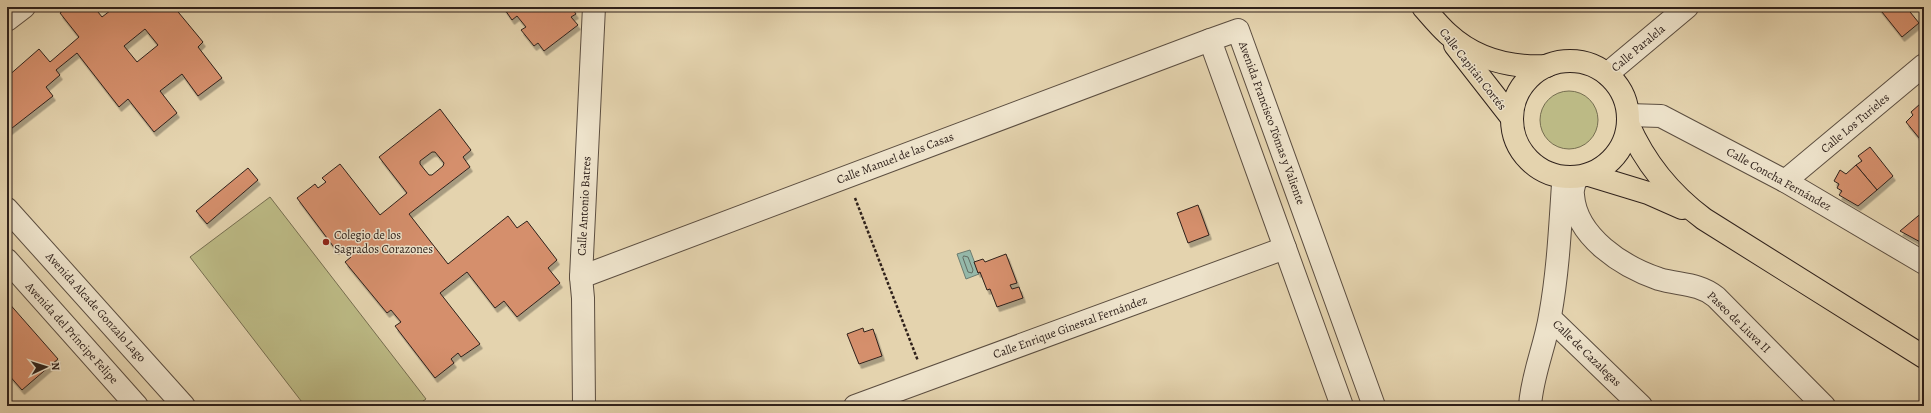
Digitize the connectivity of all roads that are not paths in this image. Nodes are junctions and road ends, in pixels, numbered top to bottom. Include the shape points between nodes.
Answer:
1 (24, 7) edge
2 (594, 7) edge
3 (1687, 7) edge
4 (1428, 13) edge
5 (7, 20) edge
6 (1210, 40) junction
7 (1924, 65) edge
8 (1547, 66) junction
9 (1607, 74) junction
10 (1512, 118) junction
11 (1628, 119) junction
12 (1576, 176) junction
13 (1785, 181) junction
14 (7, 209) edge
15 (1704, 219) junction
16 (1285, 248) junction
17 (7, 260) edge
18 (1924, 262) edge
19 (581, 277) junction
20 (1550, 318) junction
21 (1924, 357) edge
22 (137, 406) edge
23 (184, 406) edge
24 (584, 406) edge
25 (855, 406) edge
26 (1342, 406) edge
27 (1374, 406) edge
28 (1530, 406) edge
29 (1641, 406) edge
30 (1824, 406) edge

1 - 5 street
2 - 19 street, Calle Antonio Batres
3 - 9 street, Calle Paralela
4 - 8 main road, Calle Capitán Cortés via 1459,43 1484,57 1518,66
4 - 10 main road, Calle Capitán Cortés
6 - 16 street
6 - 19 street, Calle Manuel de las Casas
6 - 27 street, Avenida Francisco Tómas y Valiente via 1238,30
7 - 13 street, Calle Los Turieles
8 - 9 main road, Calle Capitán Cortés via 1562,62 1578,62 1593,66
8 - 10 main road, Calle Capitán Cortés via 1523,85 1514,103
9 - 11 main road, Calle Capitán Cortés via 1621,92
10 - 12 main road, Calle Capitán Cortés via 1516,139 1527,158 1543,171
11 - 12 main road via 1625,139 1618,153 1607,164
11 - 13 street, Calle Concha Fernández via 1661,116
11 - 15 main road, Calle Capitán Cortés via 1643,153 1657,176
12 - 15 main road, Calle Capitán Cortés via 1648,193
12 - 20 street
12 - 30 street, Paseo de Liuva II via 1572,194 1574,205 1583,225 1597,241 1612,254 1645,274 1708,290
13 - 18 street, Calle Concha Fernández
14 - 23 street, Avenida Alcade Gonzalo Lago
15 - 21 main road
16 - 25 street, Calle Enrique Ginestal Fernández
16 - 26 street
17 - 22 street, Avenida del Príncipe Felipe
19 - 24 street, Calle Antonio Batres
20 - 28 street via 1534,373
20 - 29 street, Calle de Cazalegas

